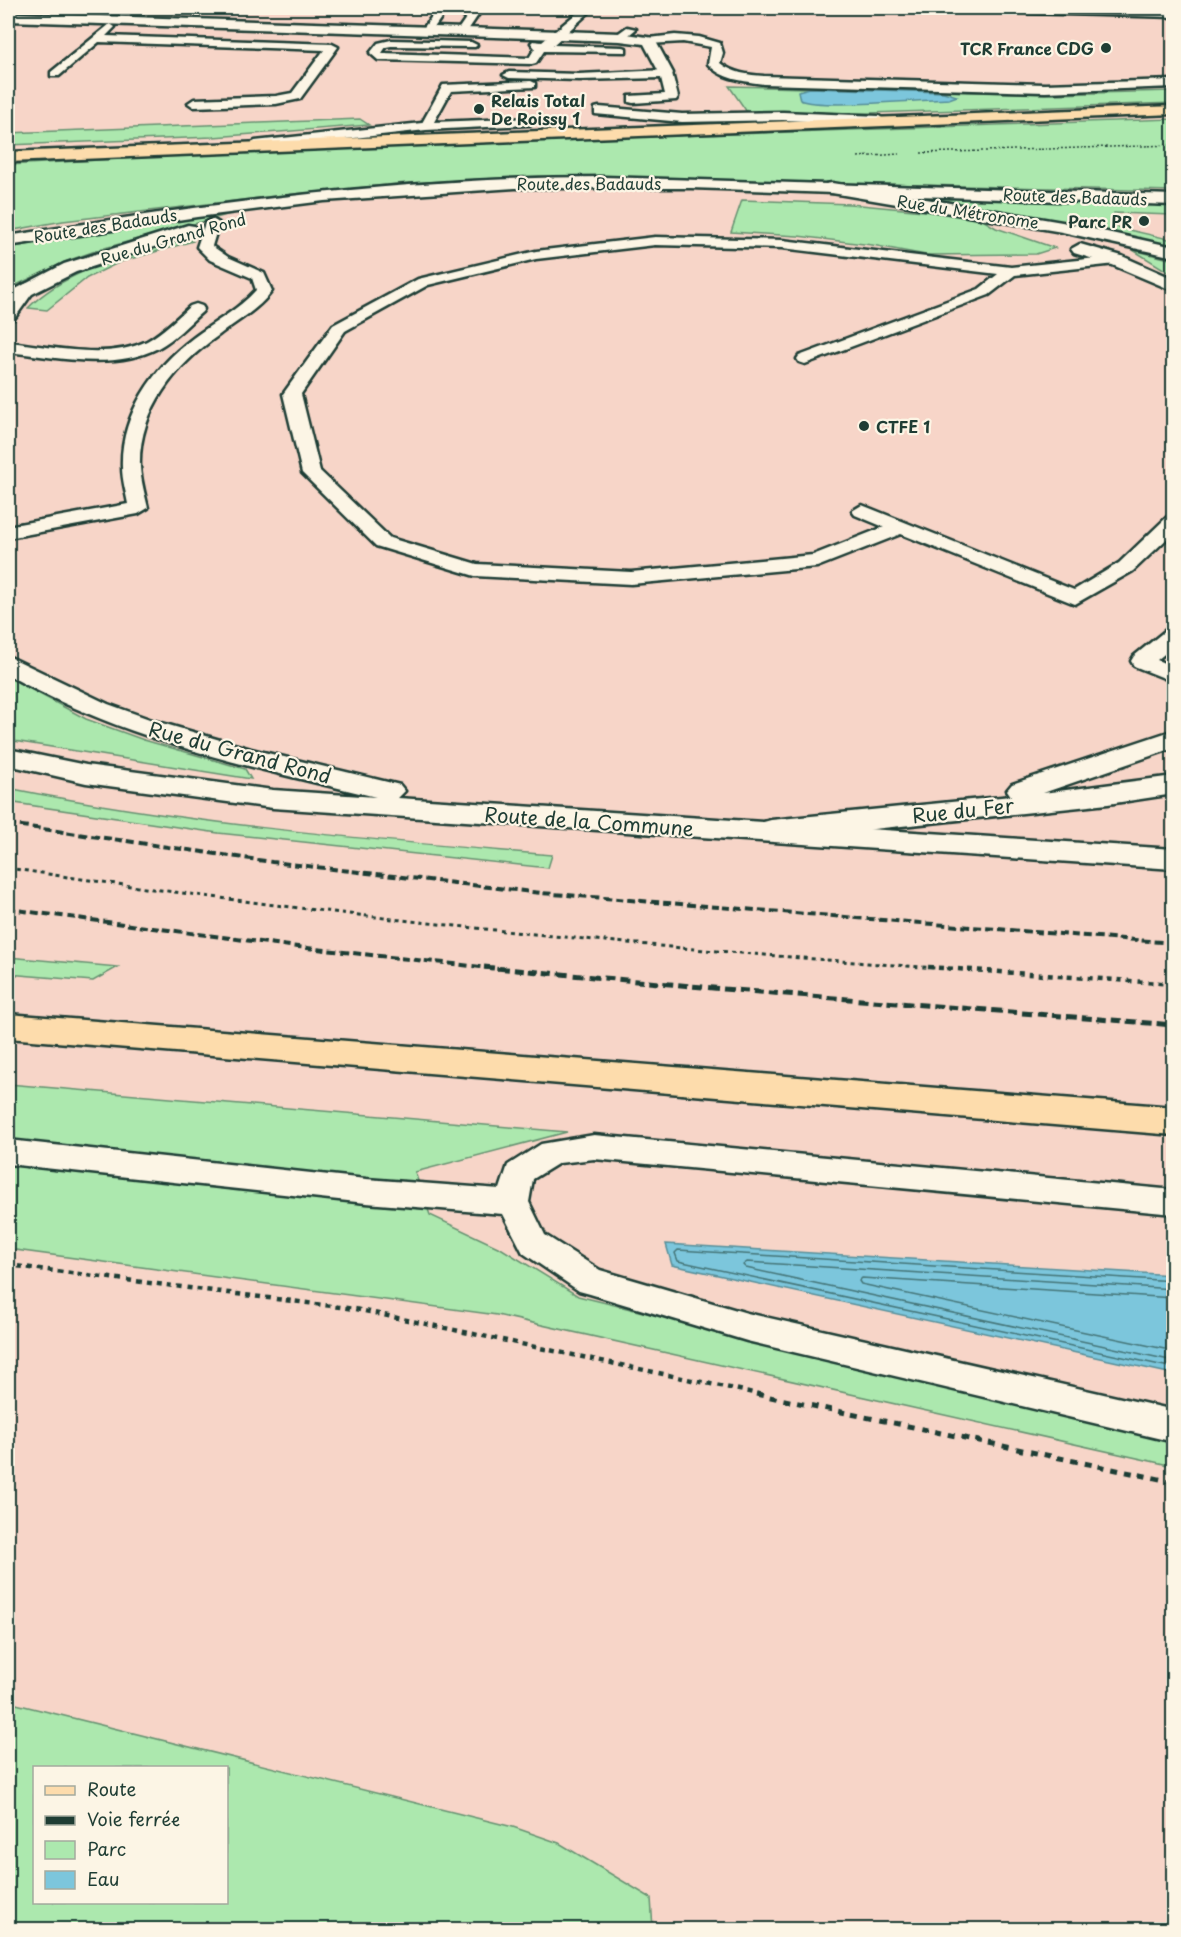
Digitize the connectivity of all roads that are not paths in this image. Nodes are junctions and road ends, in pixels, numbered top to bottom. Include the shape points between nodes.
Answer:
1 (443, 8) edge
2 (478, 8) edge
3 (589, 8) edge
4 (950, 8) edge
5 (1173, 14) edge
6 (8, 17) edge
7 (118, 20) junction
8 (347, 28) junction
9 (427, 30) junction
10 (462, 31) junction
11 (542, 33) junction
12 (557, 34) junction
13 (96, 39) junction
14 (624, 39) junction
15 (649, 41) junction
16 (471, 45) dead end
17 (332, 47) junction
18 (535, 47) junction
19 (597, 64) dead end
20 (618, 64) dead end
21 (666, 73) junction
22 (55, 74) dead end
23 (488, 74) dead end
24 (534, 76) junction
25 (1173, 83) edge
26 (194, 103) dead end
27 (1173, 110) edge
28 (599, 111) dead end
29 (616, 111) junction
30 (879, 120) junction
31 (529, 121) dead end
32 (426, 126) junction
33 (233, 148) junction
34 (8, 157) edge
35 (453, 186) junction
36 (832, 188) junction
37 (1173, 200) edge
38 (986, 213) junction
39 (212, 223) junction
40 (8, 240) edge
41 (1173, 252) edge
42 (1116, 260) junction
43 (1011, 271) junction
44 (1173, 286) edge
45 (28, 288) junction
46 (8, 300) edge
47 (196, 309) dead end
48 (8, 316) edge
49 (8, 347) edge
50 (804, 359) dead end
51 (862, 511) dead end
52 (1173, 521) edge
53 (900, 526) junction
54 (8, 532) edge
55 (1173, 635) edge
56 (8, 664) edge
57 (1173, 676) edge
58 (1173, 738) edge
59 (8, 757) edge
60 (1173, 785) edge
61 (954, 811) junction
62 (482, 813) junction
63 (752, 832) junction
64 (1173, 859) edge
65 (8, 1026) edge
66 (1173, 1121) edge
67 (8, 1152) edge
68 (513, 1202) junction
69 (1173, 1202) edge
70 (1173, 1426) edge

1 - 9 lane
2 - 10 lane
3 - 12 lane
4 - 5 lane
6 - 7 main road
7 - 8 main road
7 - 13 lane
8 - 9 main road
8 - 17 lane
9 - 10 main road
10 - 11 main road
11 - 12 main road
11 - 18 lane
12 - 14 main road
12 - 18 lane via 549,45
13 - 17 lane
13 - 22 lane
14 - 15 main road
14 - 18 lane
15 - 21 main road
15 - 25 lane via 700,39 716,45 714,64 721,71 764,80 1045,88
16 - 18 lane via 391,43 376,52 378,57 538,62
17 - 26 lane via 296,96
19 - 20 lane
21 - 24 lane
21 - 29 lane via 672,97 631,99
23 - 24 lane
24 - 32 lane via 536,85 447,88
27 - 30 main road
28 - 29 lane
29 - 30 lane via 682,118 783,116
30 - 33 main road
31 - 32 lane
32 - 33 lane
33 - 34 main road
35 - 36 main road, Route des Badauds via 598,182
35 - 39 main road, Rue du Grand Rond via 289,208
35 - 40 main road, Route des Badauds via 264,201
36 - 37 main road, Route des Badauds
36 - 38 main road, Rue du Métronome
38 - 41 main road, Rue du Métronome
38 - 42 main road via 1007,227
39 - 45 main road, Rue du Grand Rond via 119,250
39 - 54 lane via 204,247 211,256 260,276 264,291 250,307 211,332 170,369 149,397 134,430 131,467 138,508
42 - 43 lane
42 - 44 main road
43 - 50 lane via 984,292
43 - 53 lane via 782,244 655,241 536,255 423,282 339,327 292,394 311,473 383,542 475,570 631,578 818,561
45 - 46 main road, Rue du Grand Rond
45 - 48 lane
47 - 49 lane via 152,345 129,352 103,355
51 - 53 lane
52 - 53 lane via 1126,567 1075,598
55 - 57 lane via 1142,662
56 - 62 main road, Rue du Grand Rond via 128,722 232,753
58 - 61 main road
59 - 62 main road, Route de la Commune via 86,774 273,799
60 - 61 main road, Rue du Fer
61 - 63 main road, Rue du Fer
62 - 63 main road, Route de la Commune
63 - 64 main road, Route de la Commune
65 - 66 main road
67 - 68 lane via 366,1191
68 - 69 lane via 519,1173 552,1152 594,1147
68 - 70 lane via 534,1244 590,1281 747,1327

